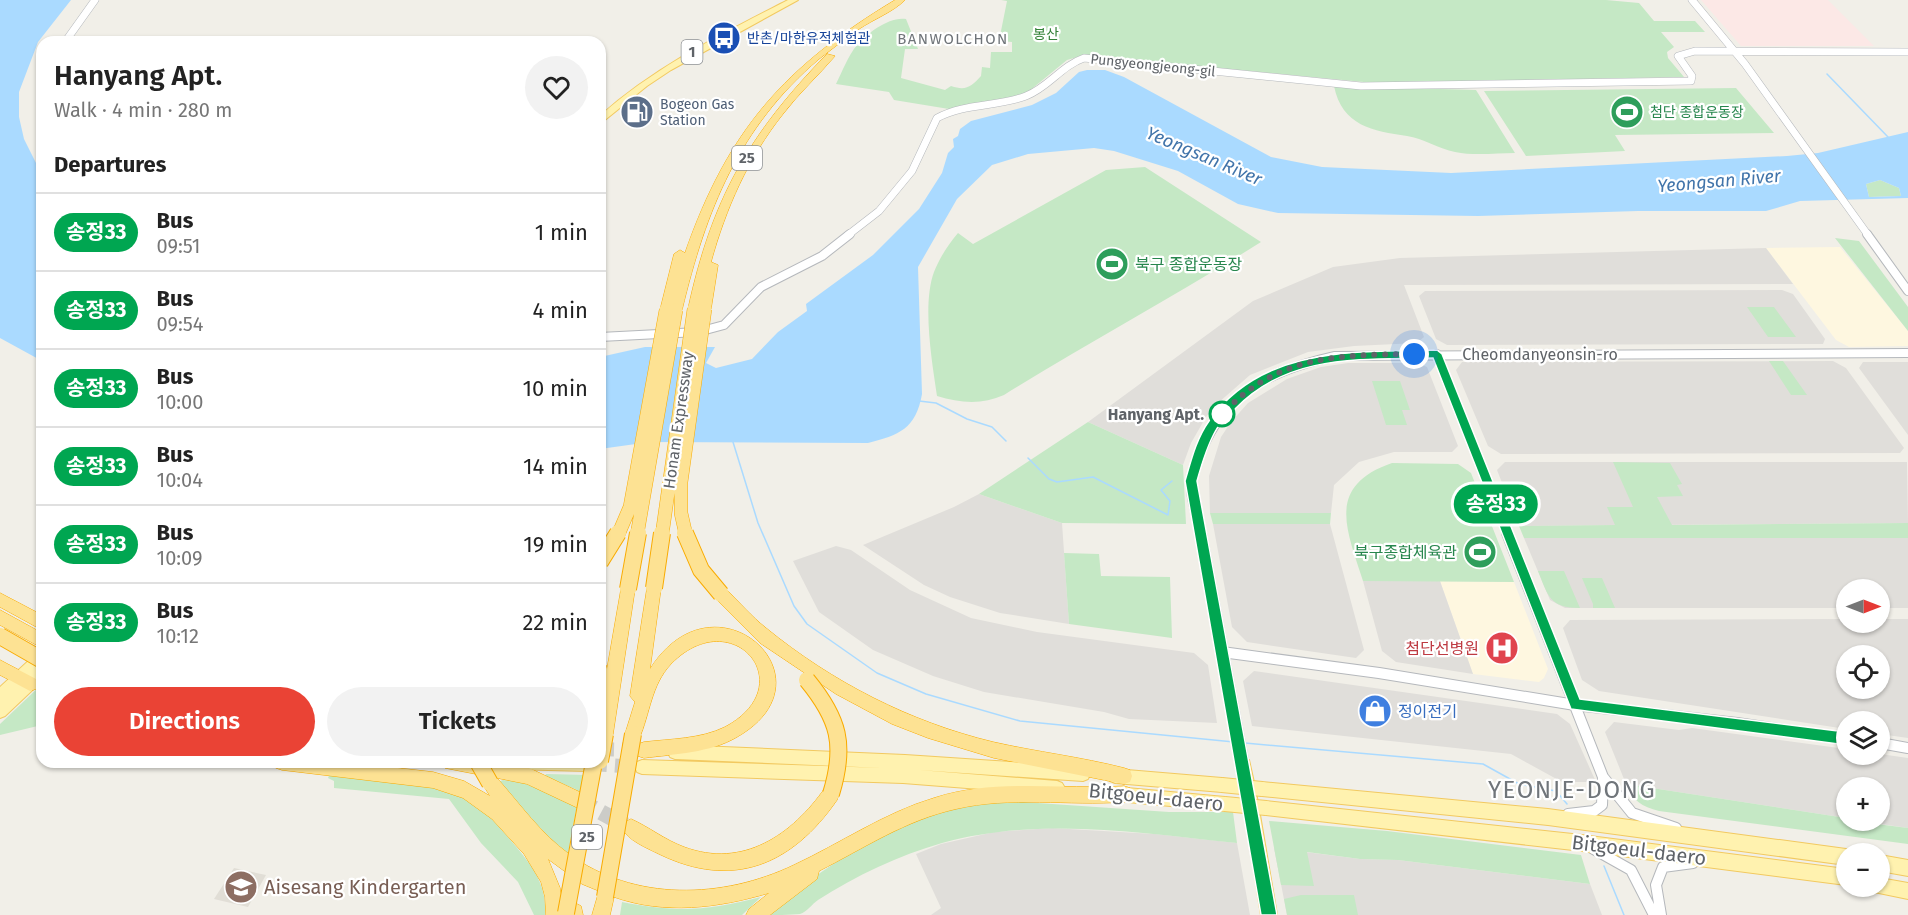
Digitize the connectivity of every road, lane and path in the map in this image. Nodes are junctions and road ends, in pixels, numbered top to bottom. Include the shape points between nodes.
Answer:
1 (95, 0) edge
2 (788, 0) edge
3 (794, 0) edge
4 (901, 0) edge
5 (907, 0) edge
6 (1692, 0) edge
7 (890, 8) junction
8 (872, 19) junction
9 (69, 36) edge
10 (1735, 50) junction
11 (1908, 52) edge
12 (606, 110) edge
13 (606, 116) edge
14 (1908, 291) edge
15 (700, 309) junction
16 (671, 310) junction
17 (606, 337) edge
18 (1908, 353) edge
19 (1437, 354) junction
20 (606, 554) edge
21 (0, 598) edge
22 (0, 617) edge
23 (36, 619) edge
24 (759, 632) junction
25 (0, 636) edge
26 (36, 637) edge
27 (1222, 652) junction
28 (36, 655) edge
29 (36, 666) edge
30 (0, 667) edge
31 (36, 675) edge
32 (24, 681) junction
33 (0, 696) edge
34 (1575, 705) junction
35 (606, 707) edge
36 (0, 711) edge
37 (633, 734) junction
38 (1836, 738) edge
39 (1890, 744) edge
40 (1908, 747) edge
41 (644, 750) joint
42 (1244, 765) joint
43 (642, 767) tunnel mouth
44 (331, 768) edge
45 (481, 768) edge
46 (484, 768) edge
47 (595, 768) edge
48 (1124, 776) junction
49 (1604, 777) junction
50 (1124, 794) junction
51 (580, 801) tunnel mouth
52 (1548, 818) junction
53 (631, 828) tunnel mouth
54 (1706, 837) junction
55 (1582, 843) junction
56 (851, 845) junction
57 (1836, 855) edge
58 (1714, 860) junction
59 (1890, 862) edge
60 (1908, 863) edge
61 (1890, 864) edge
62 (1908, 868) edge
63 (1836, 877) edge
64 (1890, 884) edge
65 (1908, 885) edge
66 (1890, 886) edge
67 (1908, 891) edge
68 (567, 914) edge
69 (601, 915) edge
70 (755, 915) edge
71 (1269, 915) edge
72 (1654, 915) edge
73 (1661, 915) edge

1 - 9 street
2 - 12 main road, 1 via 668,62
3 - 13 main road, 1 via 676,62
4 - 7 highway
5 - 7 highway
6 - 10 street
7 - 8 highway
8 - 15 highway via 795,101 745,170 715,249
8 - 16 highway via 803,69 730,150 696,213 680,253
10 - 11 street
10 - 14 street
10 - 17 street, Pungyeongjeong-gil via 1695,51 1678,56 1692,76 1691,81 1381,86 1095,57 1077,59 1028,95 983,103 937,118 912,171 879,211 822,256 761,287 724,325 698,332
15 - 24 highway, bridge via 680,510 686,542 698,567
15 - 37 highway, Honam Expressway / 25, bridge
16 - 20 highway, bridge via 630,507
16 - 35 highway, Honam Expressway, bridge
18 - 19 street, Cheomdanyeonsin-ro
19 - 27 street, Cheomdanyeonsin-ro via 1335,356 1291,366 1247,390 1213,424 1200,449 1191,481
19 - 34 street
21 - 23 highway
22 - 26 highway
24 - 48 highway via 847,694 928,732 992,750
24 - 53 highway, bridge via 824,700 838,729 839,771 831,794 811,823 791,841 742,861 689,858
25 - 28 highway, bridge
27 - 34 street
27 - 42 street, Cheomdanyeonsin-ro
29 - 32 main road
30 - 32 highway
31 - 32 main road
32 - 33 main road
32 - 36 main road
34 - 38 street
34 - 49 street
37 - 41 highway via 649,684 676,649 691,640 722,634 738,636 761,652 769,681 766,696 746,722 720,737
37 - 69 highway, Honam Expressway / 25, bridge
39 - 40 street
41 - 48 main road, Bitgoeul-daero
42 - 71 main road
43 - 50 main road, Bitgoeul-daero via 903,776
44 - 68 highway via 428,780 476,796 518,833 545,870
45 - 56 highway, bridge via 490,783 549,848 572,867 598,882 651,897 691,900 746,893 798,873
46 - 51 highway via 529,776
47 - 68 highway, Honam Expressway, bridge
48 - 52 main road, Bitgoeul-daero, bridge
49 - 52 street via 1602,805 1594,811
49 - 54 street via 1632,813
50 - 55 main road, Bitgoeul-daero, bridge
50 - 56 highway via 1093,798 1007,794 975,797 925,809
52 - 54 main road, Bitgoeul-daero
54 - 57 main road, Bitgoeul-daero
55 - 58 main road, Bitgoeul-daero
55 - 72 street via 1631,870
56 - 70 highway
58 - 63 main road, Bitgoeul-daero
58 - 73 street via 1663,867 1655,891
59 - 60 main road
61 - 62 main road
64 - 65 main road
66 - 67 main road

